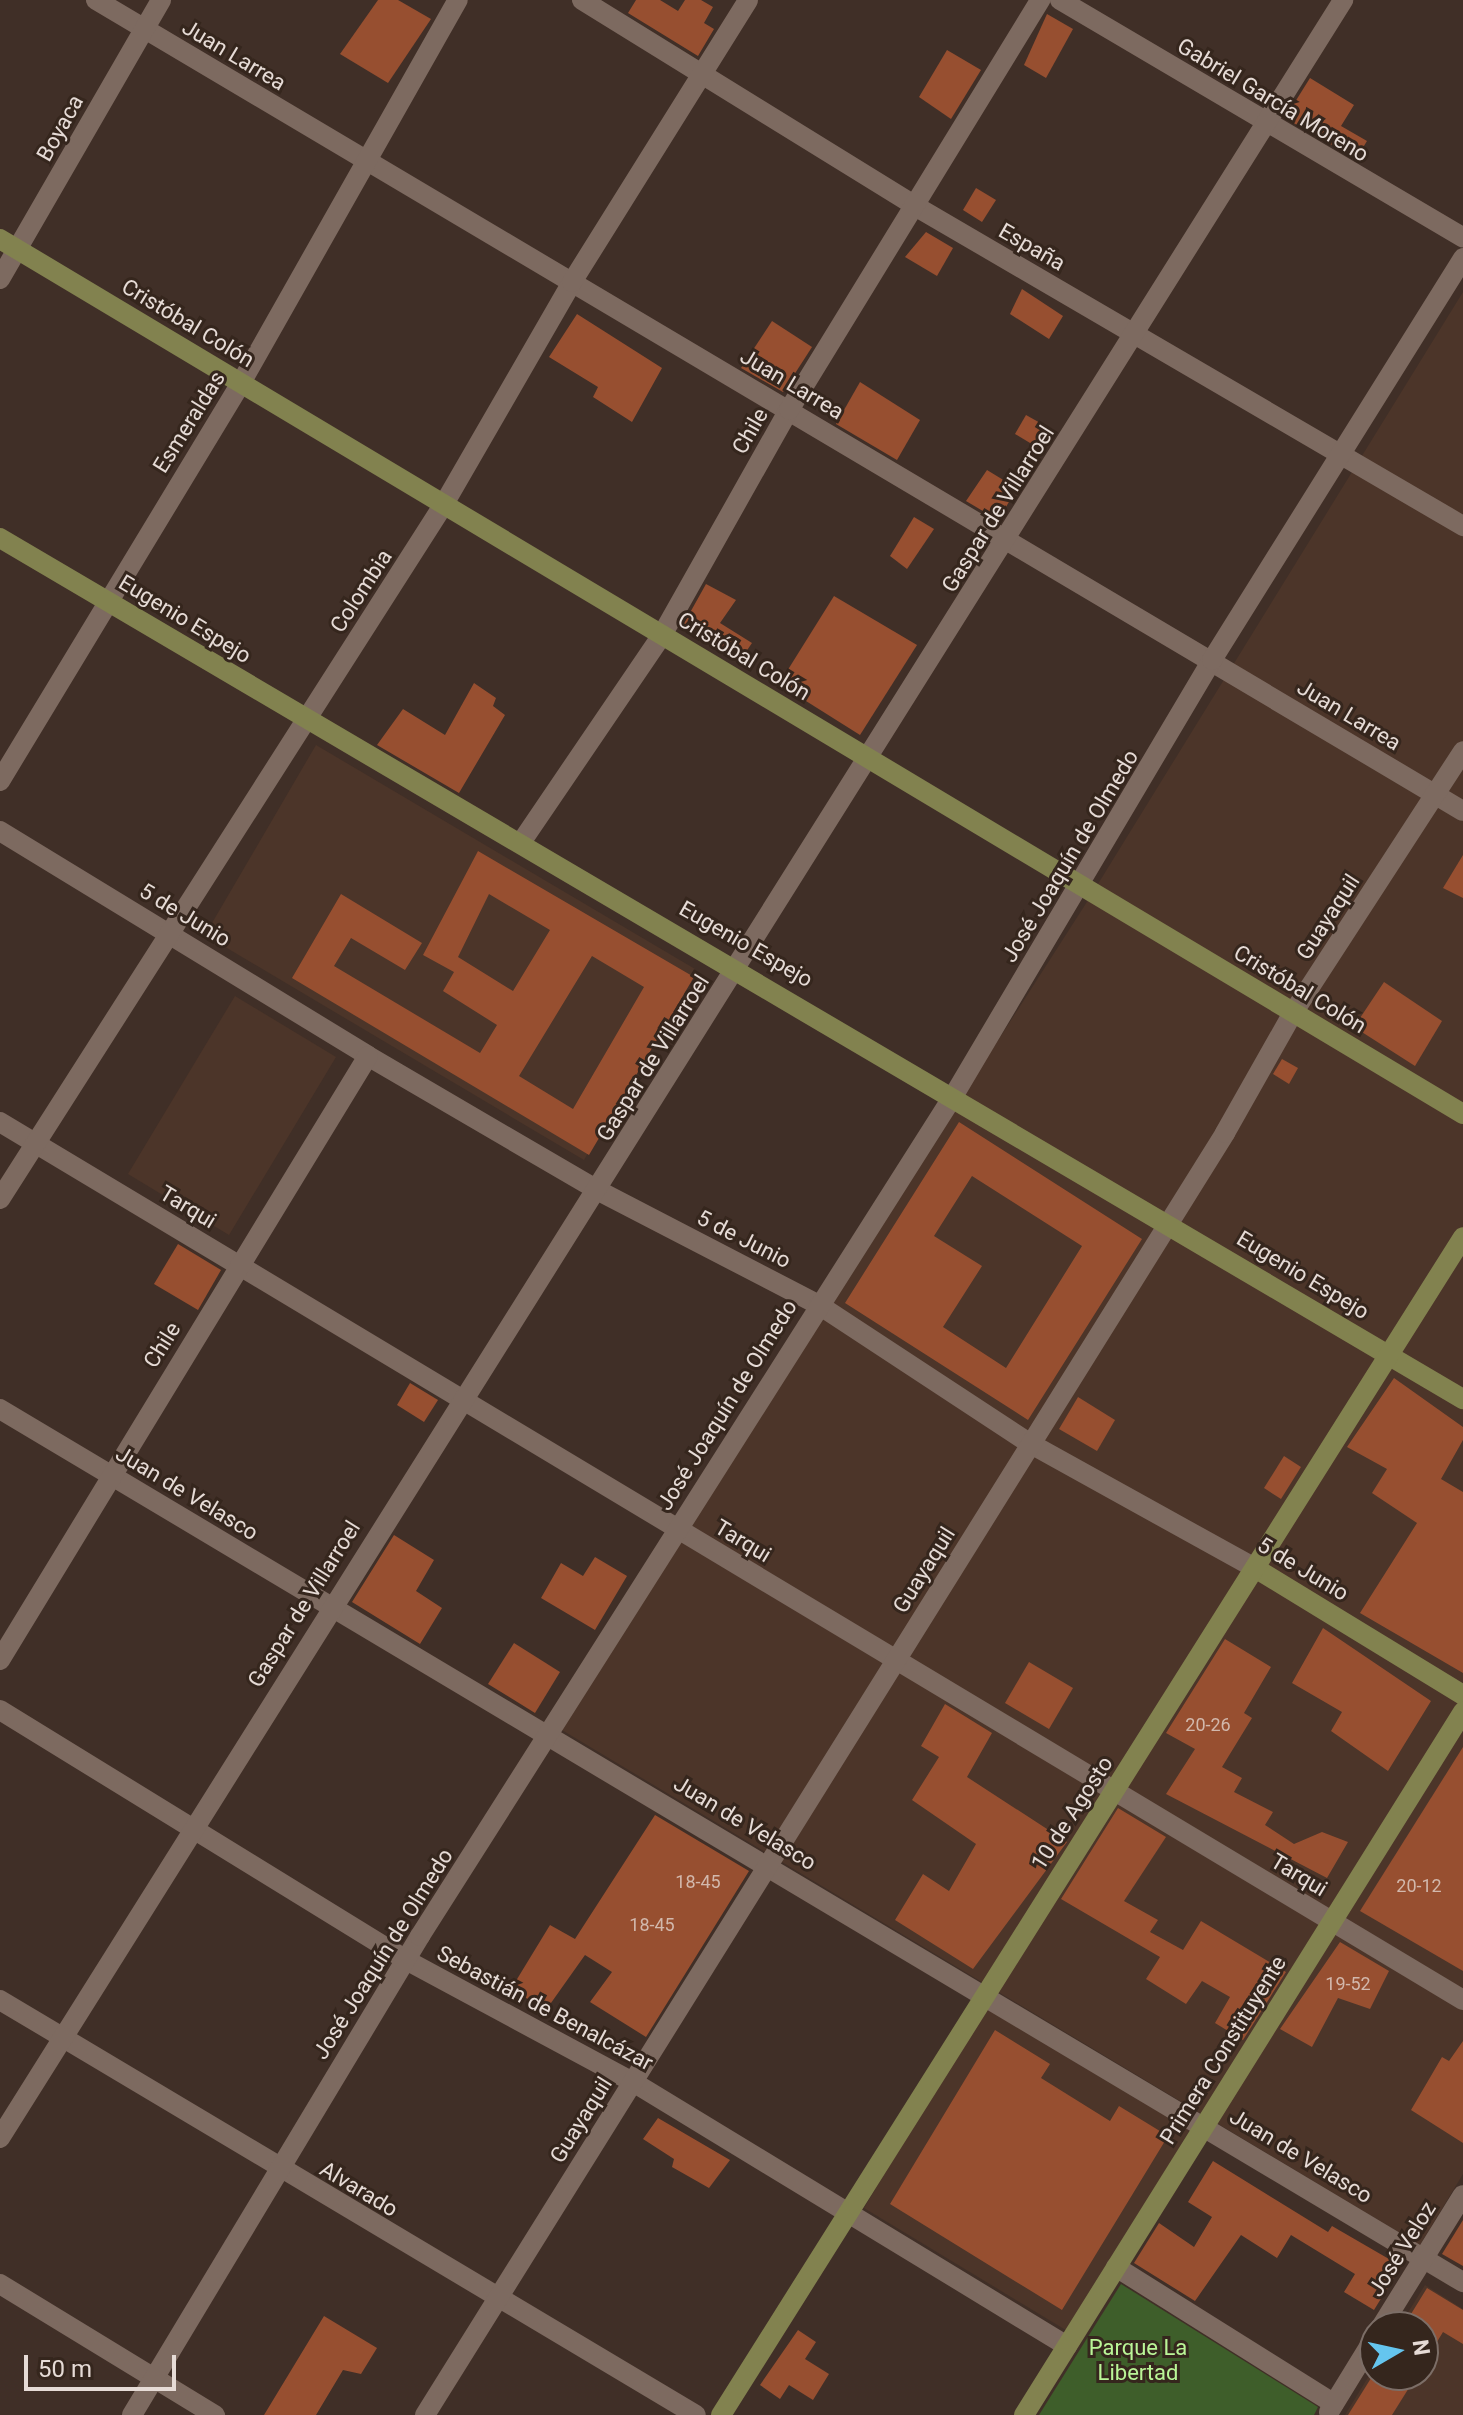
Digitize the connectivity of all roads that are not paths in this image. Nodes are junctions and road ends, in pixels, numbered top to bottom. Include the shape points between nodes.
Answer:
1 (96, 0) edge
2 (161, 0) edge
3 (458, 0) edge
4 (582, 0) edge
5 (748, 0) edge
6 (1040, 0) edge
7 (1060, 0) edge
8 (1343, 0) edge
9 (144, 28) junction
10 (703, 71) junction
11 (1266, 126) junction
12 (368, 163) junction
13 (915, 206) junction
14 (1463, 237) edge
15 (0, 239) edge
16 (19, 250) junction
17 (1463, 258) edge
18 (0, 279) edge
19 (572, 282) junction
20 (1135, 335) junction
21 (241, 383) junction
22 (789, 410) junction
23 (1341, 454) junction
24 (444, 504) junction
25 (1463, 526) edge
26 (0, 538) edge
27 (1007, 540) junction
28 (107, 600) junction
29 (662, 635) junction
30 (1212, 660) junction
31 (307, 720) junction
32 (1463, 751) edge
33 (867, 759) junction
34 (0, 781) edge
35 (1436, 795) junction
36 (1463, 811) edge
37 (0, 831) edge
38 (522, 841) junction
39 (1082, 886) junction
40 (172, 935) junction
41 (737, 967) junction
42 (1293, 1013) junction
43 (368, 1056) junction
44 (954, 1095) junction
45 (1463, 1114) edge
46 (0, 1122) edge
47 (34, 1142) junction
48 (599, 1191) junction
49 (0, 1199) edge
50 (1169, 1223) junction
51 (1463, 1237) edge
52 (239, 1265) junction
53 (819, 1305) junction
54 (1387, 1353) junction
55 (1463, 1399) edge
56 (462, 1401) junction
57 (0, 1409) edge
58 (1031, 1444) junction
59 (110, 1475) junction
60 (677, 1530) junction
61 (1255, 1568) junction
62 (330, 1607) junction
63 (0, 1660) edge
64 (896, 1661) junction
65 (1463, 1695) edge
66 (0, 1710) edge
67 (1463, 1712) edge
68 (550, 1735) junction
69 (1115, 1792) junction
70 (192, 1829) junction
71 (769, 1865) junction
72 (1331, 1922) junction
73 (406, 1960) junction
74 (984, 1993) junction
75 (0, 2000) edge
76 (1463, 2000) edge
77 (59, 2035) junction
78 (633, 2082) junction
79 (1204, 2126) junction
80 (0, 2138) edge
81 (279, 2168) junction
82 (1463, 2195) edge
83 (848, 2217) junction
84 (1424, 2258) junction
85 (1116, 2267) junction
86 (1463, 2282) edge
87 (0, 2284) edge
88 (497, 2300) junction
89 (1391, 2311) edge
90 (1067, 2346) junction
91 (1359, 2363) edge
92 (155, 2380) junction
93 (1330, 2409) edge
94 (132, 2415) edge
95 (215, 2415) edge
96 (425, 2415) edge
97 (696, 2415) edge
98 (721, 2415) edge
99 (1024, 2415) edge

1 - 9 street, Juan Larrea
2 - 9 street, Boyaca
3 - 12 street, Esmeraldas
4 - 10 street, España
5 - 10 street, Colombia
6 - 13 street, Chile
7 - 11 street, Gabriel García Moreno
8 - 11 street, Gaspar de Villarroel
9 - 12 street, Juan Larrea
9 - 16 street, Boyaca
10 - 13 street, España
10 - 19 street, Colombia
11 - 14 street, Gabriel García Moreno
11 - 20 street, Gaspar de Villarroel
12 - 19 street, Juan Larrea
12 - 21 street, Esmeraldas
13 - 20 street, España
13 - 22 street, Chile
15 - 16 street, Cristóbal Colón
16 - 18 street, Boyaca
16 - 21 street, Cristóbal Colón
17 - 23 street, José Joaquín de Olmedo
19 - 22 street, Juan Larrea
19 - 24 street, Colombia
20 - 23 street, España
20 - 27 street, Gaspar de Villarroel
21 - 24 street, Cristóbal Colón
21 - 28 street, Esmeraldas
22 - 27 street, Juan Larrea
22 - 29 street, Chile
23 - 25 street, España
23 - 30 street, José Joaquín de Olmedo
24 - 29 street, Cristóbal Colón
24 - 31 street, Colombia
26 - 28 street, Eugenio Espejo
27 - 30 street, Juan Larrea
27 - 33 street, Gaspar de Villarroel
28 - 31 street, Eugenio Espejo
28 - 34 street, Esmeraldas
29 - 33 street, Cristóbal Colón
29 - 38 street, Chile
30 - 35 street, Juan Larrea
30 - 39 street, José Joaquín de Olmedo
31 - 38 street, Eugenio Espejo
31 - 40 street, Colombia
32 - 35 street, Guayaquil
33 - 39 street, Cristóbal Colón
33 - 41 street, Gaspar de Villarroel
35 - 36 street, Juan Larrea
35 - 42 street, Guayaquil
37 - 40 street, 5 de Junio
38 - 41 street, Eugenio Espejo
39 - 42 street, Cristóbal Colón
39 - 44 street, José Joaquín de Olmedo
40 - 43 street, 5 de Junio
40 - 47 street, Colombia
41 - 44 street, Eugenio Espejo
41 - 48 street, Gaspar de Villarroel
42 - 45 street, Cristóbal Colón
42 - 50 street, Guayaquil
43 - 48 street, 5 de Junio
43 - 52 street, Chile
44 - 50 street, Eugenio Espejo
44 - 53 street, José Joaquín de Olmedo
46 - 47 street, Tarqui
47 - 49 street, Colombia
47 - 52 street, Tarqui
48 - 53 street, 5 de Junio
48 - 56 street, Gaspar de Villarroel
50 - 54 street, Eugenio Espejo
50 - 58 street, Guayaquil
51 - 54 street, 10 de Agosto
52 - 56 street, Tarqui
52 - 59 street, Chile
53 - 58 street, 5 de Junio
53 - 60 street, José Joaquín de Olmedo
54 - 55 street, Eugenio Espejo
54 - 61 street, 10 de Agosto
56 - 60 street, Tarqui
56 - 62 street, Gaspar de Villarroel
57 - 59 street, Juan de Velasco
58 - 61 street, 5 de Junio
58 - 64 street, Guayaquil
59 - 62 street, Juan de Velasco
59 - 63 street, Chile
60 - 64 street, Tarqui
60 - 68 street, José Joaquín de Olmedo
61 - 65 street, 5 de Junio
61 - 69 street, 10 de Agosto
62 - 68 street, Juan de Velasco
62 - 70 street, Gaspar de Villarroel
64 - 69 street, Tarqui
64 - 71 street, Guayaquil
66 - 70 street, Sebastián de Benalcázar
67 - 72 street, Primera Constituyente
68 - 71 street, Juan de Velasco
68 - 73 street, José Joaquín de Olmedo
69 - 72 street, Tarqui
69 - 74 street, 10 de Agosto
70 - 73 street, Sebastián de Benalcázar
70 - 77 street, Gaspar de Villarroel
71 - 74 street, Juan de Velasco
71 - 78 street, Guayaquil
72 - 76 street, Tarqui
72 - 79 street, Primera Constituyente
73 - 78 street, Sebastián de Benalcázar
73 - 81 street, José Joaquín de Olmedo
74 - 79 street, Juan de Velasco
74 - 83 street, 10 de Agosto
75 - 77 street, Alvarado
77 - 80 street, Gaspar de Villarroel
77 - 81 street, Alvarado
78 - 83 street, Sebastián de Benalcázar
78 - 88 street, Guayaquil
79 - 84 street, Juan de Velasco
79 - 85 street, Primera Constituyente
81 - 88 street, Alvarado
81 - 92 street, José Joaquín de Olmedo
82 - 84 street, José Veloz
83 - 90 street, Sebastián de Benalcázar
83 - 98 street, 10 de Agosto
84 - 86 street, Juan de Velasco
84 - 89 street, José Veloz
85 - 90 street, Primera Constituyente
85 - 93 street
87 - 92 street
88 - 96 street, Guayaquil
88 - 97 street, Alvarado
90 - 99 street, Primera Constituyente
91 - 93 street
92 - 94 street, José Joaquín de Olmedo
92 - 95 street

